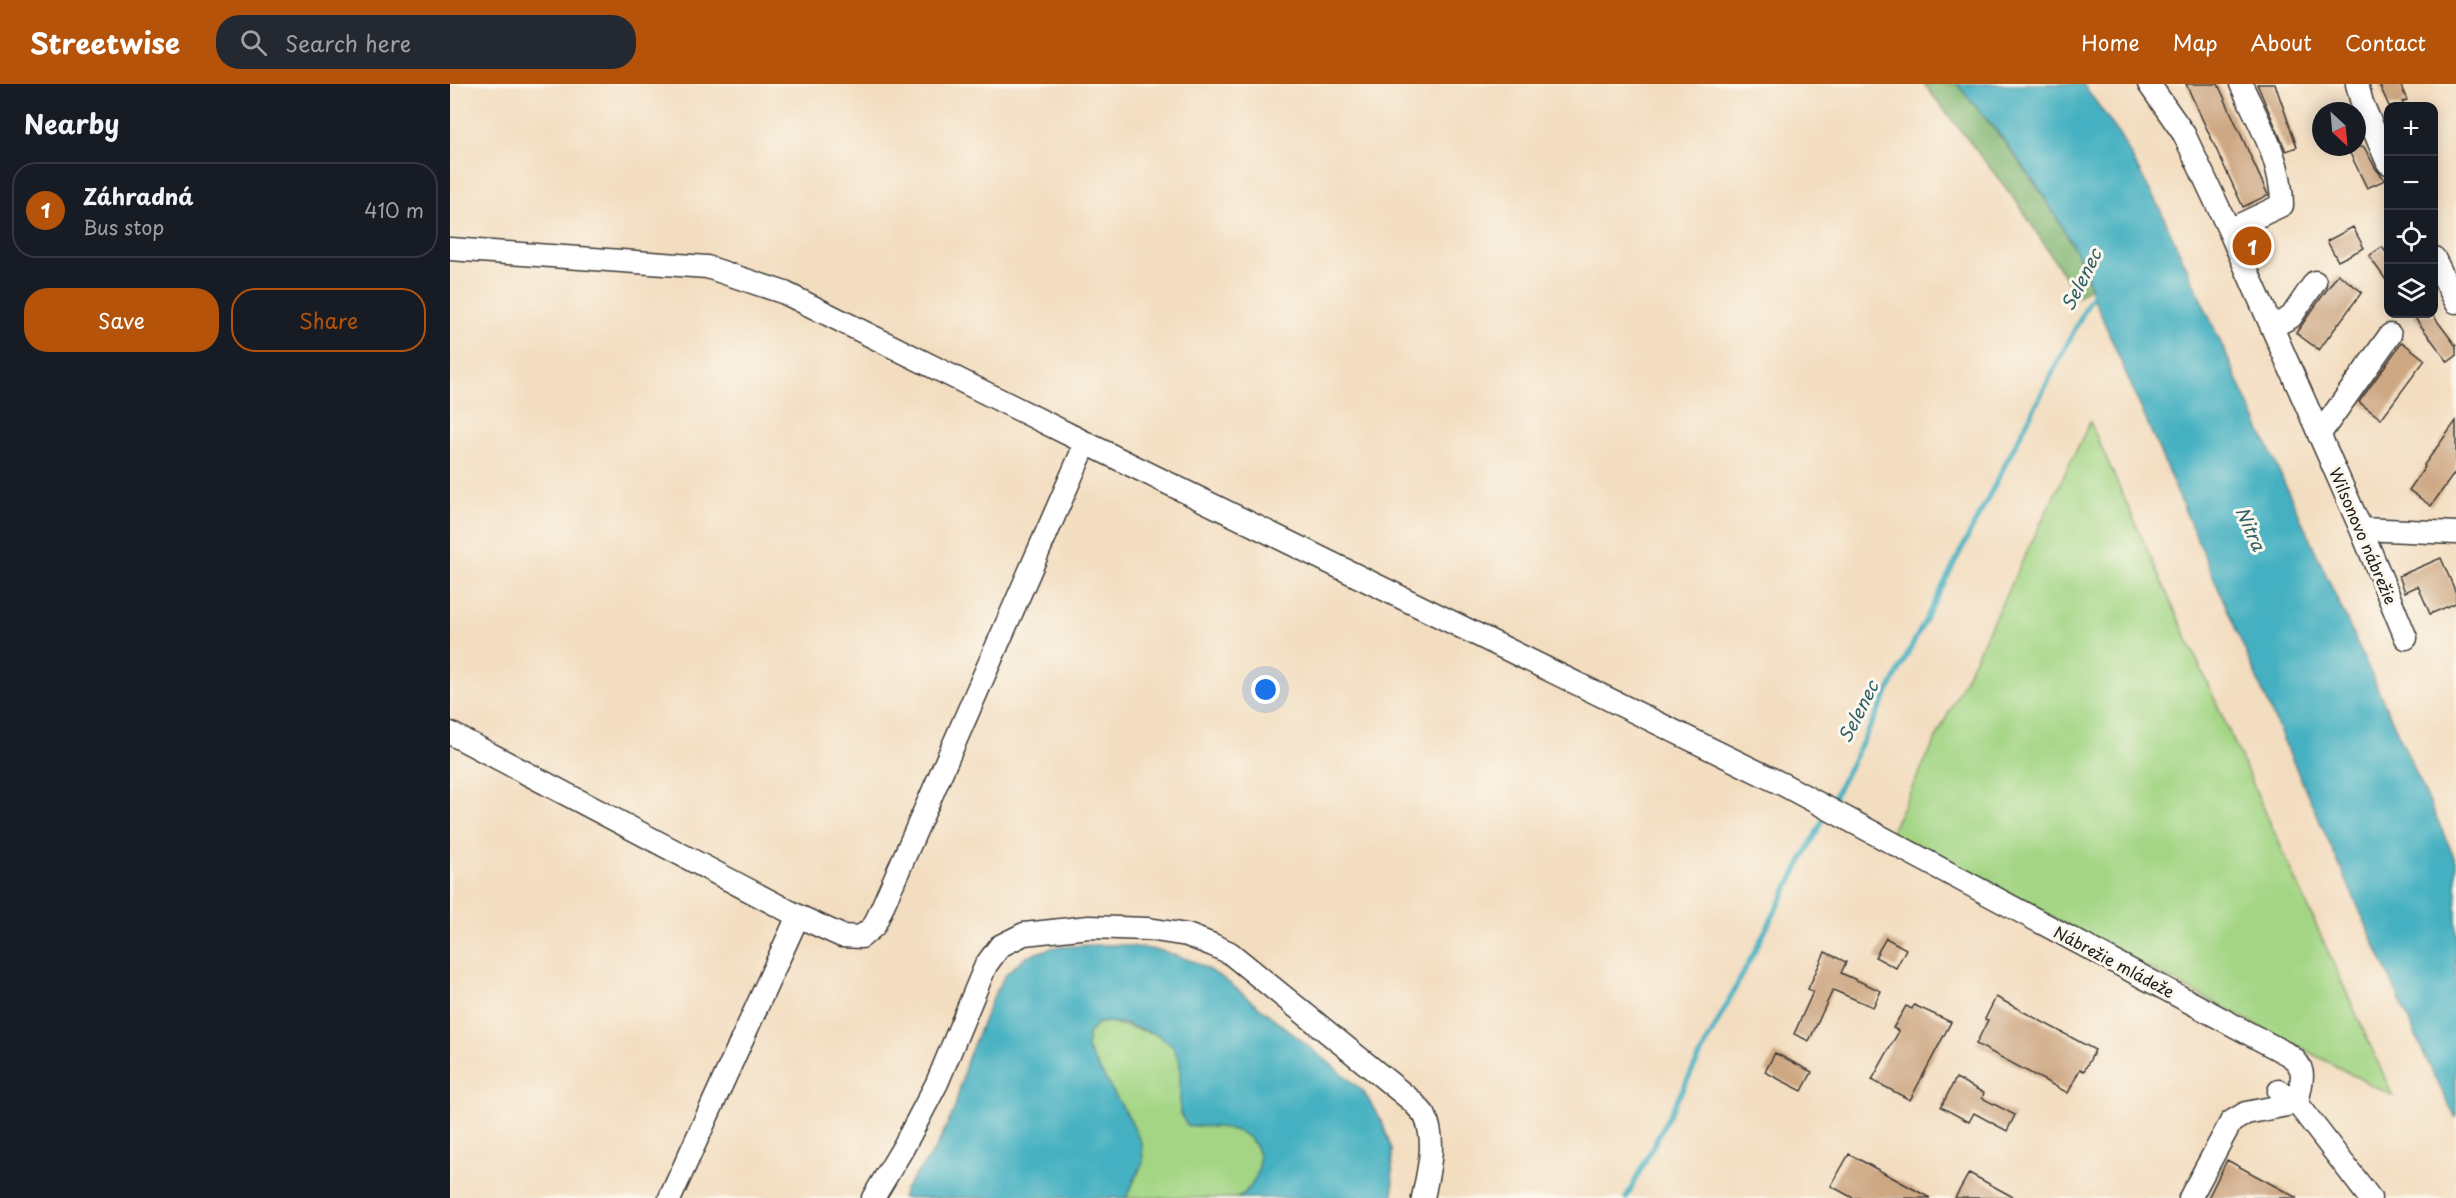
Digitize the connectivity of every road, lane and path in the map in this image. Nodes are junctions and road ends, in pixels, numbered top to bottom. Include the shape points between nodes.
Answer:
1 (2149, 84) edge
2 (2241, 84) edge
3 (2356, 84) edge
4 (2385, 156) edge
5 (2229, 230) junction
6 (450, 249) edge
7 (2436, 264) edge
8 (2315, 282) dead end
9 (2456, 303) edge
10 (2272, 327) junction
11 (2390, 335) dead end
12 (2319, 435) junction
13 (1086, 443) junction
14 (2361, 529) junction
15 (2456, 533) edge
16 (2406, 638) dead end
17 (450, 733) edge
18 (798, 916) junction
19 (2288, 1097) junction
20 (670, 1198) edge
21 (873, 1198) edge
22 (1423, 1198) edge
23 (2190, 1198) edge
24 (2370, 1198) edge

1 - 5 street, Wilsonovo nábrežie via 2184,134
2 - 5 street via 2274,155 2282,185 2282,205
3 - 4 street
5 - 10 street, Wilsonovo nábrežie
6 - 13 street, Nábrežie mládeže via 707,267 785,293
7 - 9 street
8 - 10 street via 2291,317
10 - 12 street, Wilsonovo nábrežie
11 - 12 street
12 - 14 street, Wilsonovo nábrežie
13 - 18 street via 874,926 861,937 842,936
13 - 19 street, Nábrežie mládeže via 1785,785 2289,1055 2299,1062 2303,1072
14 - 15 street
14 - 16 street, Wilsonovo nábrežie
17 - 18 street
18 - 20 street
19 - 23 street via 2231,1122
19 - 24 street
21 - 22 street via 937,1083 986,965 1000,946 1024,934 1089,927 1187,934 1230,953 1412,1101 1424,1116 1431,1161

